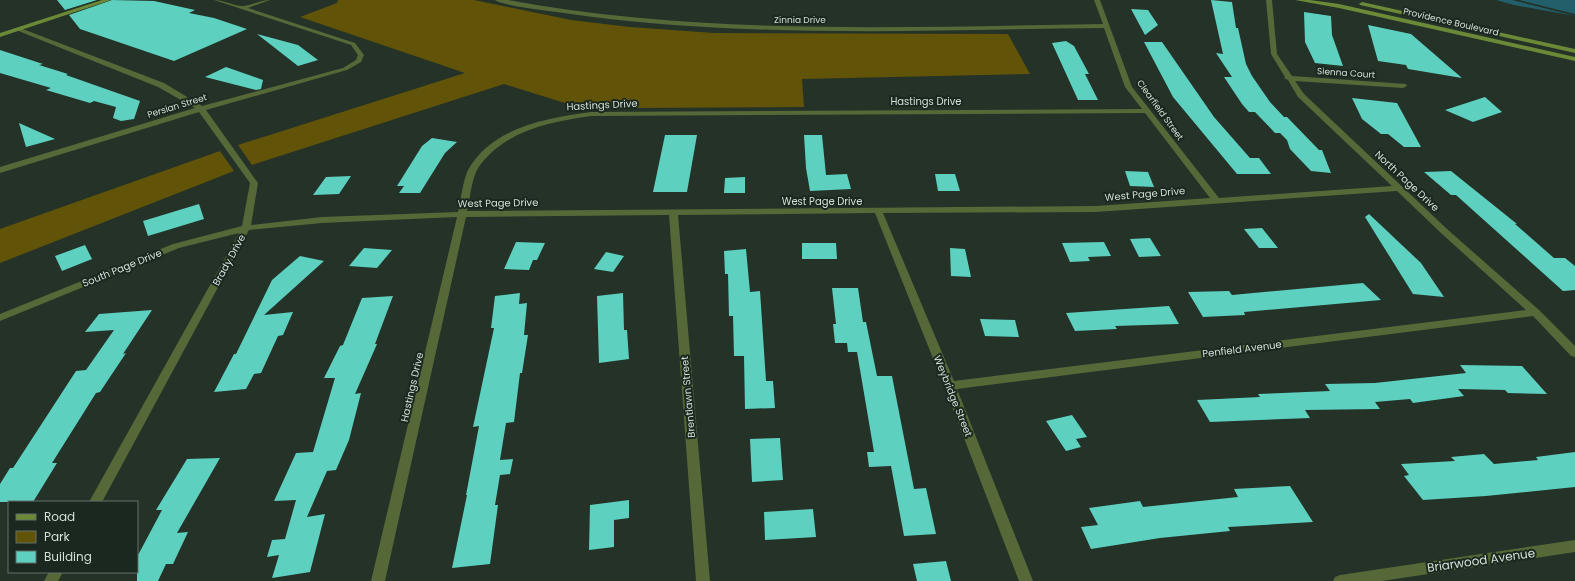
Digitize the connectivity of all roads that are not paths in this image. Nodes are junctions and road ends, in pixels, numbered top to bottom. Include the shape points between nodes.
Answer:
1 (108, 0) edge
2 (217, 0) edge
3 (267, 0) edge
4 (498, 0) edge
5 (1097, 0) edge
6 (1269, 0) edge
7 (1298, 0) edge
8 (1340, 0) edge
9 (243, 8) junction
10 (1105, 26) junction
11 (18, 29) junction
12 (0, 35) edge
13 (1575, 51) edge
14 (1575, 59) edge
15 (1288, 78) junction
16 (1403, 86) dead end
17 (201, 108) junction
18 (1147, 111) junction
19 (0, 170) edge
20 (1398, 188) junction
21 (1215, 200) junction
22 (878, 211) junction
23 (672, 212) junction
24 (464, 214) junction
25 (246, 228) junction
26 (1535, 312) junction
27 (0, 318) edge
28 (1575, 353) edge
29 (950, 386) junction
30 (96, 501) edge
31 (1575, 546) edge
32 (378, 581) edge
33 (703, 581) edge
34 (1026, 581) edge
35 (1340, 581) edge

1 - 11 main road
2 - 9 street
3 - 9 street
4 - 10 street, Zinnia Drive via 573,14 700,26 775,29
5 - 10 street, Clearfield Street
6 - 15 street, North Page Drive via 1274,54
7 - 14 main road, Providence Boulevard via 1339,6
8 - 13 main road, Providence Boulevard
9 - 17 street, Persian Street via 353,44 361,55 359,61 345,69
10 - 18 street, Clearfield Street via 1129,87
11 - 12 main road
11 - 17 street, Brady Drive via 161,85
15 - 16 street, Sienna Court
15 - 20 street, North Page Drive via 1300,96
17 - 19 street, Persian Street
17 - 25 street, Brady Drive via 254,183
18 - 21 street, Clearfield Street
18 - 24 street, Hastings Drive via 736,112 591,114 567,117 523,129 494,146 477,162 472,171
20 - 21 street, West Page Drive
20 - 26 street, North Page Drive
21 - 22 street, West Page Drive via 1096,209
22 - 23 street, West Page Drive
22 - 29 street, Weybridge Street
23 - 24 street, West Page Drive
23 - 33 street, Brentlawn Street
24 - 25 street, West Page Drive via 322,220
24 - 32 street, Hastings Drive
25 - 27 street, South Page Drive via 176,246
25 - 30 street, Brady Drive
26 - 28 street, North Page Drive
26 - 29 street, Penfield Avenue
29 - 34 street, Weybridge Street
31 - 35 street, Briarwood Avenue

